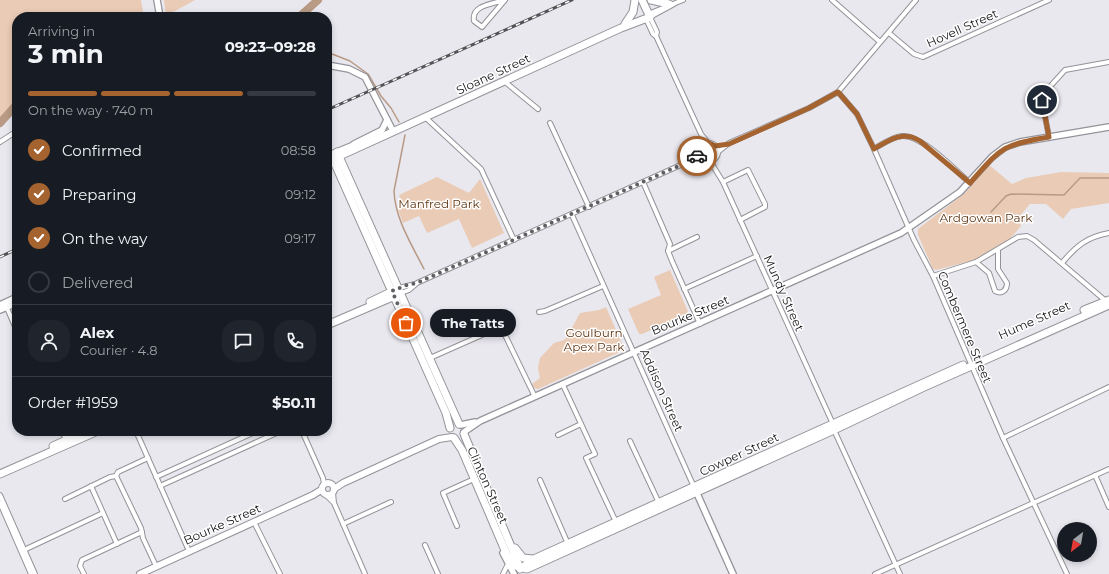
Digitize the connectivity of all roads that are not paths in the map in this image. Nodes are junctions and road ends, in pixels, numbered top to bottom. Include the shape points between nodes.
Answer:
1 (157, 0) edge
2 (505, 0) edge
3 (636, 0) edge
4 (642, 0) edge
5 (651, 0) edge
6 (683, 0) edge
7 (833, 0) edge
8 (916, 0) edge
9 (1049, 0) edge
10 (672, 4) junction
11 (159, 12) edge
12 (647, 16) junction
13 (623, 26) junction
14 (889, 33) junction
15 (880, 42) junction
16 (1109, 62) edge
17 (332, 66) edge
18 (504, 81) junction
19 (838, 92) junction
20 (538, 109) dead end
21 (425, 118) junction
22 (387, 120) junction
23 (550, 123) dead end
24 (1109, 127) edge
25 (393, 131) junction
26 (12, 134) edge
27 (702, 134) junction
28 (1049, 137) junction
29 (372, 140) junction
30 (0, 142) edge
31 (709, 144) junction
32 (729, 144) junction
33 (350, 146) junction
34 (703, 146) junction
35 (715, 146) junction
36 (874, 149) junction
37 (718, 152) junction
38 (700, 153) junction
39 (332, 157) edge
40 (716, 158) junction
41 (703, 159) junction
42 (692, 160) junction
43 (710, 161) junction
44 (717, 171) junction
45 (643, 182) junction
46 (722, 182) junction
47 (970, 183) junction
48 (589, 207) junction
49 (572, 215) junction
50 (740, 220) junction
51 (909, 228) junction
52 (1109, 233) edge
53 (697, 237) dead end
54 (514, 240) junction
55 (668, 251) junction
56 (998, 251) junction
57 (757, 256) junction
58 (976, 262) junction
59 (1062, 263) junction
60 (933, 276) junction
61 (604, 286) junction
62 (684, 289) junction
63 (772, 291) junction
64 (396, 292) junction
65 (12, 300) edge
66 (1108, 302) edge
67 (0, 306) edge
68 (12, 306) edge
69 (7, 308) junction
70 (0, 310) edge
71 (539, 312) dead end
72 (12, 320) edge
73 (332, 320) edge
74 (332, 324) edge
75 (700, 324) junction
76 (633, 352) junction
77 (430, 358) junction
78 (970, 364) junction
79 (563, 385) junction
80 (1109, 387) edge
81 (535, 397) junction
82 (581, 424) junction
83 (834, 427) junction
84 (449, 429) junction
85 (462, 429) junction
86 (558, 435) dead end
87 (64, 436) edge
88 (75, 436) edge
89 (87, 436) edge
90 (138, 436) edge
91 (246, 436) edge
92 (270, 436) edge
93 (304, 436) edge
94 (453, 438) junction
95 (1003, 438) junction
96 (439, 439) junction
97 (66, 440) junction
98 (630, 440) dead end
99 (148, 458) junction
100 (1109, 469) edge
101 (0, 470) edge
102 (0, 474) edge
103 (1095, 475) junction
104 (116, 476) junction
105 (156, 477) junction
106 (474, 479) junction
107 (540, 480) dead end
108 (91, 486) junction
109 (160, 486) junction
110 (327, 488) junction
111 (695, 489) junction
112 (0, 495) edge
113 (65, 499) dead end
114 (492, 500) junction
115 (391, 502) dead end
116 (1033, 502) junction
117 (0, 503) edge
118 (659, 503) junction
119 (1109, 506) edge
120 (103, 513) junction
121 (254, 522) junction
122 (616, 522) junction
123 (343, 524) junction
124 (457, 526) dead end
125 (142, 532) junction
126 (501, 541) junction
127 (117, 544) junction
128 (568, 544) junction
129 (424, 545) dead end
130 (22, 549) junction
131 (189, 551) junction
132 (26, 558) junction
133 (537, 561) junction
134 (508, 564) junction
135 (896, 565) junction
136 (156, 566) junction
137 (521, 571) edge
138 (31, 574) edge
139 (35, 574) edge
140 (84, 574) edge
141 (140, 574) edge
142 (280, 574) edge
143 (365, 574) edge
144 (438, 574) edge
145 (503, 574) edge
146 (514, 574) edge
147 (529, 574) edge
148 (733, 574) edge
149 (875, 574) edge
150 (900, 574) edge
151 (1067, 574) edge

1 - 11 street
2 - 2 street via 482,27 474,21 473,16 478,9
3 - 12 main road
3 - 13 main road via 633,12
4 - 12 main road
5 - 10 main road
6 - 10 street, Sloane Street
7 - 15 street
8 - 14 street
9 - 14 street, Hovell Street via 923,57 914,54
10 - 12 street, Sloane Street
12 - 13 main road, Sloane Street
12 - 27 street via 653,34
13 - 18 main road, Sloane Street
14 - 15 street
15 - 19 street
16 - 28 street via 1064,70 1046,91 1042,100
17 - 22 street via 349,69 365,77
18 - 20 street
18 - 21 main road, Sloane Street
19 - 32 street
19 - 36 street, Combermere Street via 857,114
21 - 25 main road, Sloane Street
21 - 54 street via 481,169
22 - 25 street
22 - 33 street via 382,130
23 - 48 street
24 - 28 street, Bourke Street
25 - 29 main road, Sloane Street
26 - 30 street
27 - 31 street
27 - 34 street
28 - 47 street, Bourke Street via 1005,147 992,157
29 - 33 main road, Sloane Street
29 - 39 main road, Sloane Street
31 - 34 street
31 - 35 street
32 - 35 street
32 - 37 street
33 - 39 main road, Sloane Street
34 - 38 street
35 - 37 street
36 - 47 street via 896,137 913,137
36 - 51 street, Combermere Street
37 - 40 street
38 - 41 street
38 - 42 street
39 - 64 main road, Clinton Street
40 - 43 street
40 - 44 street, Mundy Street
41 - 42 street
41 - 43 street
42 - 45 street
43 - 44 street, Mundy Street
44 - 46 street, Mundy Street
45 - 48 street
45 - 55 street via 670,244
46 - 50 street, Mundy Street
46 - 50 street via 748,170 765,204 760,210
47 - 51 street, Bourke Street
48 - 49 street
49 - 54 street
49 - 61 street, Addison Street
50 - 57 street, Mundy Street
51 - 60 street, Combermere Street
51 - 63 street, Bourke Street
52 - 59 street via 1096,235 1081,243
53 - 55 street
54 - 64 street
55 - 62 street
56 - 58 street
56 - 58 street via 998,269 1007,283 1004,292 995,291 989,273
56 - 59 street via 1018,237 1027,236
57 - 62 street
57 - 63 street, Mundy Street
58 - 60 street
59 - 66 street
60 - 78 street, Combermere Street
61 - 71 street
61 - 76 street, Addison Street
62 - 75 street
63 - 75 street, Bourke Street
63 - 83 street, Mundy Street
64 - 73 main road
64 - 74 main road
64 - 77 main road, Clinton Street
64 - 84 main road, Clinton Street via 446,413
65 - 67 street
66 - 78 main road, Hume Street
67 - 69 street
68 - 69 street
69 - 70 street
69 - 72 street
75 - 76 street, Bourke Street
76 - 79 street, Bourke Street
76 - 111 street, Addison Street
77 - 81 street via 491,331 500,332 505,336
77 - 85 main road, Clinton Street
78 - 83 main road, Cowper Street
78 - 95 street, Combermere Street
79 - 81 street, Bourke Street
79 - 82 street
80 - 95 street
81 - 85 street, Bourke Street
82 - 86 street
82 - 122 street via 595,454 586,458
83 - 111 main road, Cowper Street
83 - 135 street, Mundy Street
84 - 85 main road via 453,424
84 - 94 main road, Clinton Street
84 - 96 main road, Bourke Street
85 - 94 main road via 460,438
85 - 114 main road, Clinton Street
87 - 97 street
88 - 97 main road
89 - 102 main road
90 - 99 street
91 - 105 street
92 - 109 street
93 - 110 street
94 - 96 main road, Bourke Street
94 - 106 main road, Clinton Street via 462,450
95 - 116 street, Combermere Street
96 - 110 main road, Bourke Street
97 - 101 main road
98 - 118 street
99 - 104 street via 118,472
99 - 105 street
100 - 103 street
103 - 116 street
103 - 119 street
104 - 108 street via 113,475
104 - 125 street
105 - 109 street
106 - 124 street via 443,493
106 - 126 main road, Clinton Street
107 - 128 street
108 - 113 street
108 - 120 street
109 - 131 street
110 - 121 main road, Bourke Street
110 - 123 street
111 - 118 main road, Cowper Street
111 - 133 main road, Cowper Street
111 - 148 street, Addison Street
112 - 130 street
114 - 133 main road, Clinton Street via 519,555 526,560
114 - 137 main road, Clinton Street
115 - 123 street
116 - 135 street
116 - 151 street, Combermere Street
117 - 130 street
118 - 122 main road, Cowper Street
120 - 127 street
120 - 130 street
121 - 131 main road, Bourke Street
121 - 142 street
122 - 128 main road, Cowper Street
123 - 143 street
125 - 127 street
125 - 136 street
126 - 134 street, Clinton Street
126 - 137 main road, Clinton Street via 511,561
127 - 140 street via 80,561
128 - 133 main road, Cowper Street
129 - 144 street
130 - 132 street
131 - 136 main road, Bourke Street
132 - 138 street
132 - 139 street
133 - 137 main road, Cowper Street
133 - 147 street
134 - 145 street
134 - 146 street, Clinton Street
135 - 149 street
135 - 150 street, Mundy Street
136 - 141 main road, Bourke Street

